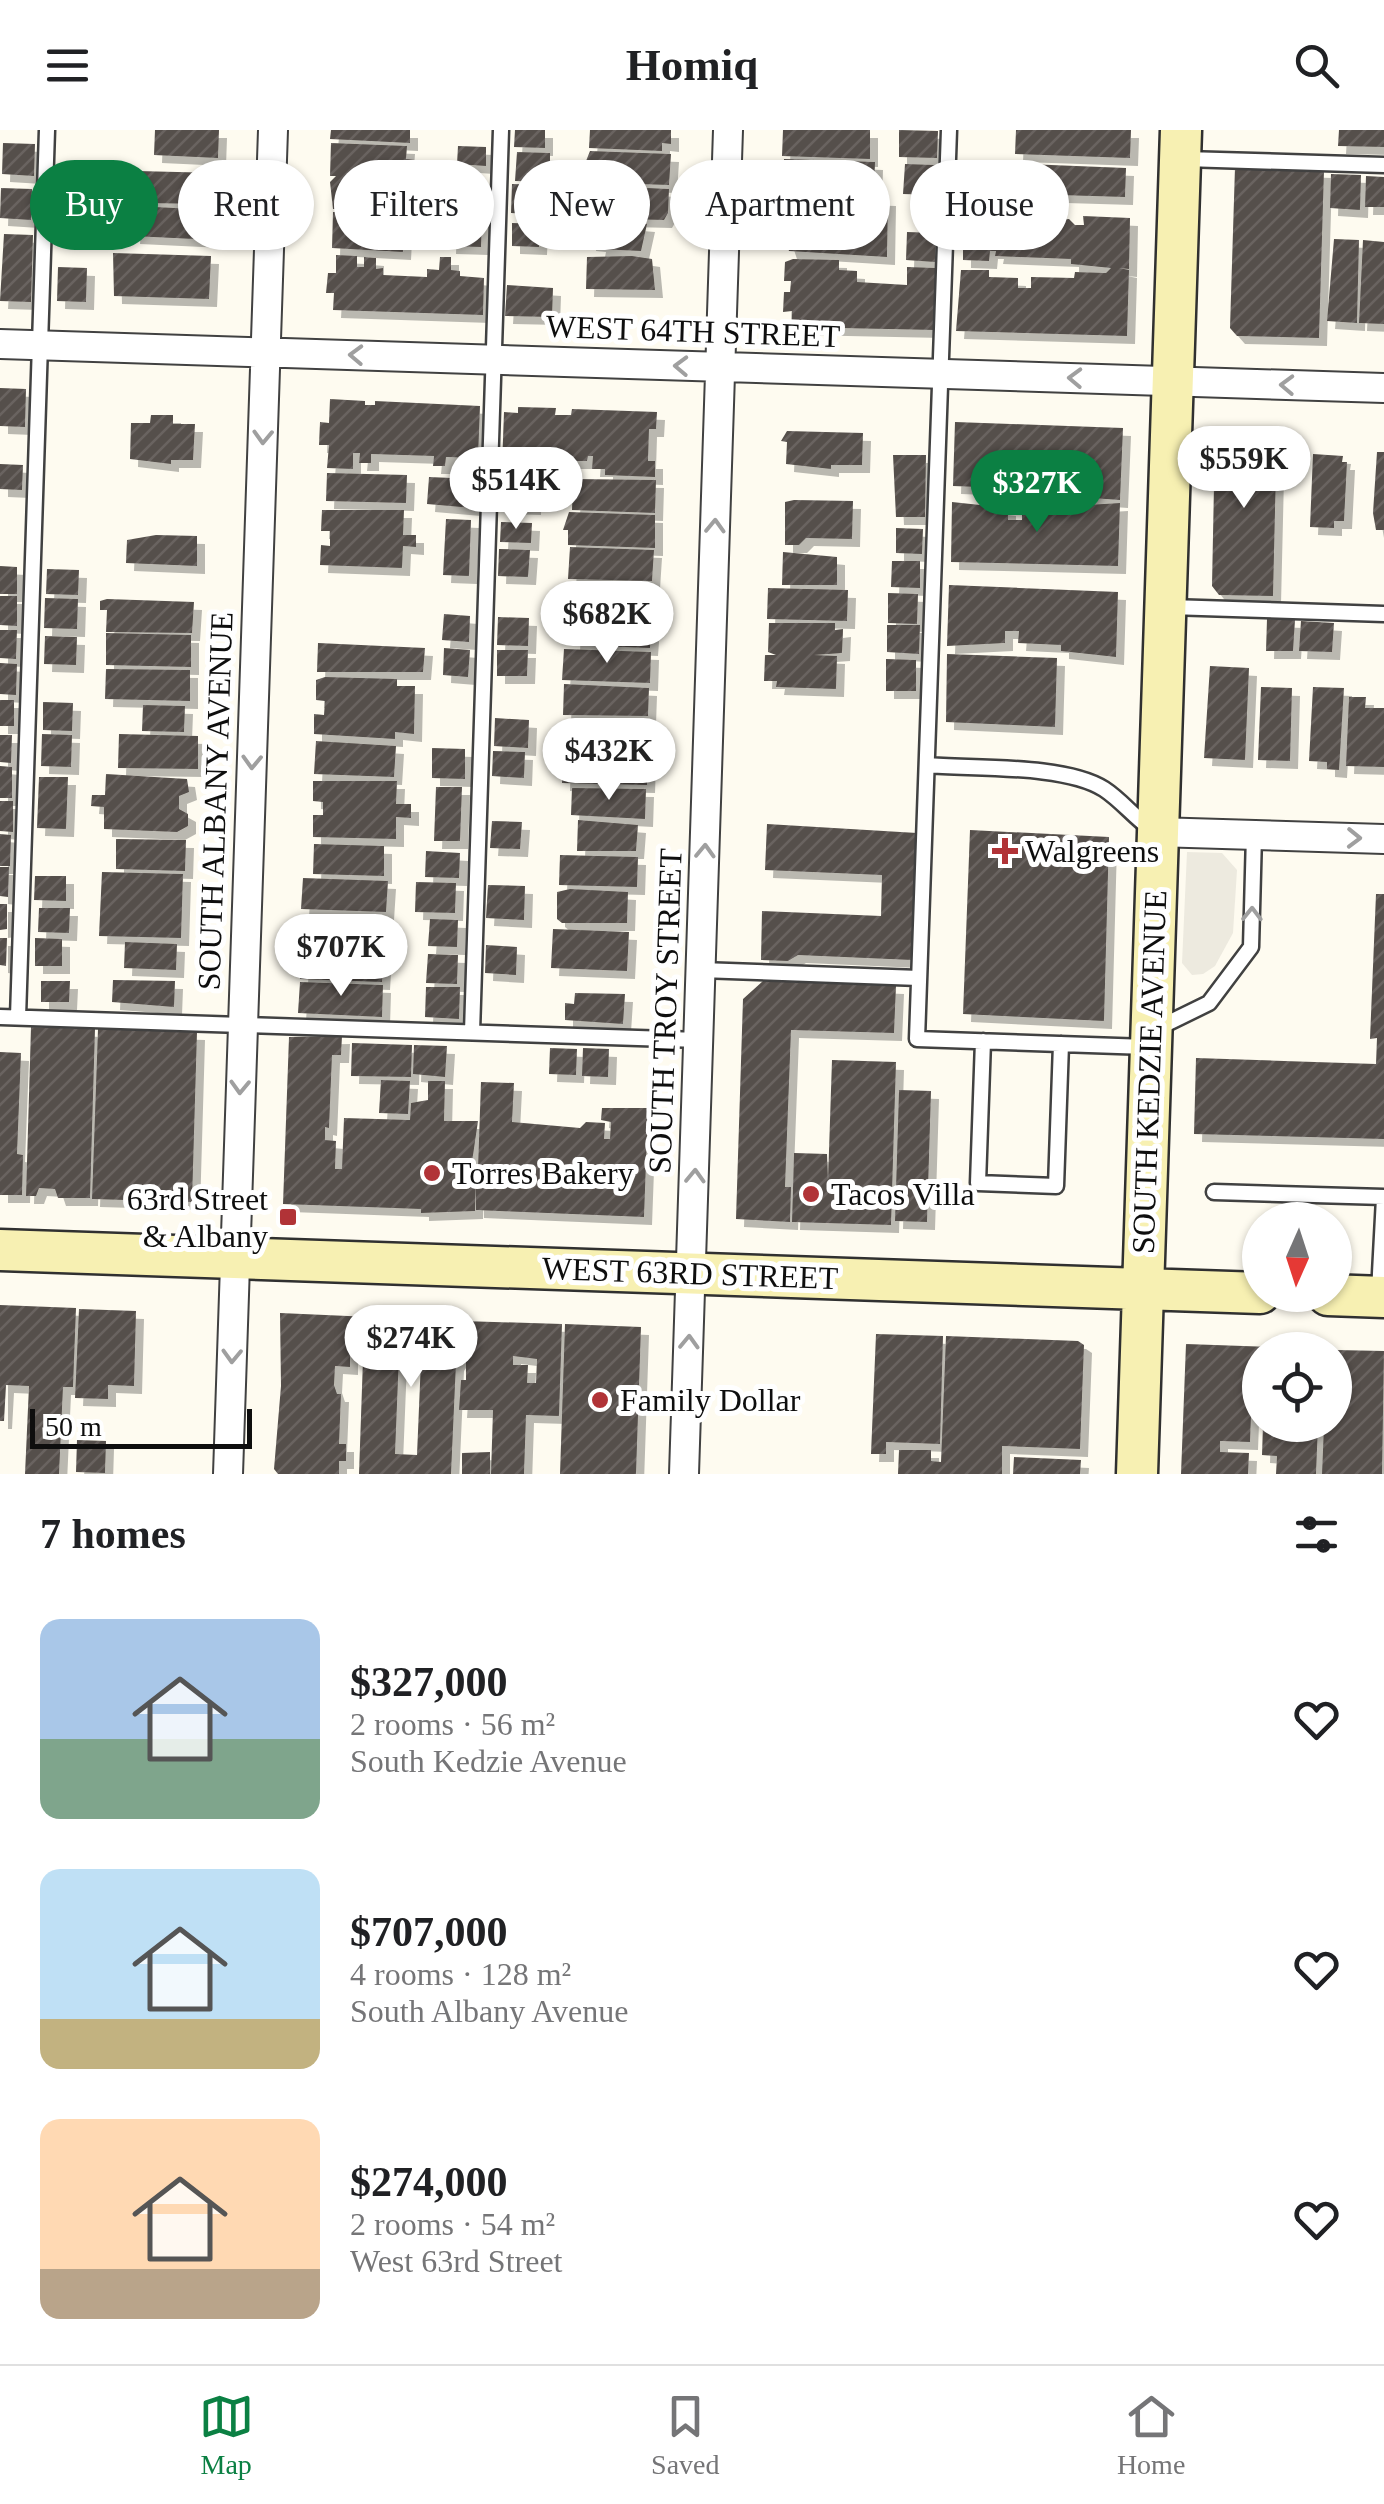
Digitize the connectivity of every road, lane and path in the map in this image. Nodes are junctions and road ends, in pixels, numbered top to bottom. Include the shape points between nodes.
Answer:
1 (47, 130) edge
2 (273, 130) edge
3 (502, 130) edge
4 (728, 130) edge
5 (949, 130) edge
6 (1180, 144) edge
7 (1384, 165) edge
8 (0, 344) edge
9 (40, 345) junction
10 (266, 352) junction
11 (494, 360) junction
12 (720, 367) junction
13 (941, 374) junction
14 (1173, 381) junction
15 (1384, 388) edge
16 (1164, 607) junction
17 (1384, 614) edge
18 (927, 766) junction
19 (1156, 832) junction
20 (1254, 835) junction
21 (1384, 838) edge
22 (701, 970) junction
23 (920, 978) junction
24 (0, 1017) edge
25 (18, 1017) junction
26 (242, 1024) junction
27 (472, 1032) junction
28 (1150, 1039) junction
29 (699, 1040) junction
30 (983, 1041) junction
31 (1062, 1044) junction
32 (1214, 1192) dead end
33 (1384, 1197) edge
34 (0, 1250) edge
35 (235, 1258) junction
36 (691, 1273) junction
37 (1142, 1288) junction
38 (1242, 1292) edge
39 (1352, 1296) edge
40 (1381, 1297) edge
41 (228, 1474) edge
42 (684, 1474) edge
43 (1137, 1474) edge

1 - 9 lane
2 - 10 street, SOUTH ALBANY AVENUE
3 - 11 lane
4 - 12 street, SOUTH TROY STREET
5 - 13 lane
6 - 7 lane
6 - 14 main road, SOUTH KEDZIE AVENUE
8 - 9 street, WEST 64TH STREET
9 - 10 street, WEST 64TH STREET
9 - 25 lane
11 -> 10 street, WEST 64TH STREET
10 -> 26 street, SOUTH ALBANY AVENUE
12 -> 11 street, WEST 64TH STREET
11 - 27 lane
12 - 13 street, WEST 64TH STREET
22 -> 12 street, SOUTH TROY STREET
14 -> 13 street, WEST 64TH STREET
13 - 18 lane
15 -> 14 street, WEST 64TH STREET
14 - 16 main road, SOUTH KEDZIE AVENUE
16 - 17 lane
16 - 19 main road, SOUTH KEDZIE AVENUE
18 - 19 lane via 1083,782 1104,789
18 - 23 lane
19 - 20 street
19 - 28 main road, SOUTH KEDZIE AVENUE
20 -> 21 street
28 -> 20 lane via 1209,1003 1251,947
22 - 23 lane
22 - 29 street, SOUTH TROY STREET
23 - 30 lane via 918,1039
24 - 25 lane
25 - 26 lane
26 - 27 lane
26 -> 35 street, SOUTH ALBANY AVENUE
27 - 29 lane
28 - 31 lane
28 - 37 main road, SOUTH KEDZIE AVENUE
36 -> 29 street, SOUTH TROY STREET
30 - 31 lane
30 - 31 lane via 978,1183 1056,1186
32 - 33 lane
33 - 40 lane
34 - 35 main road, WEST 63RD STREET
35 - 36 main road, WEST 63RD STREET
35 -> 41 street, SOUTH ALBANY AVENUE
36 - 37 main road, WEST 63RD STREET
42 -> 36 street, SOUTH TROY STREET
37 - 38 main road, WEST 63RD STREET
37 - 43 main road, SOUTH KEDZIE AVENUE
39 - 40 main road

